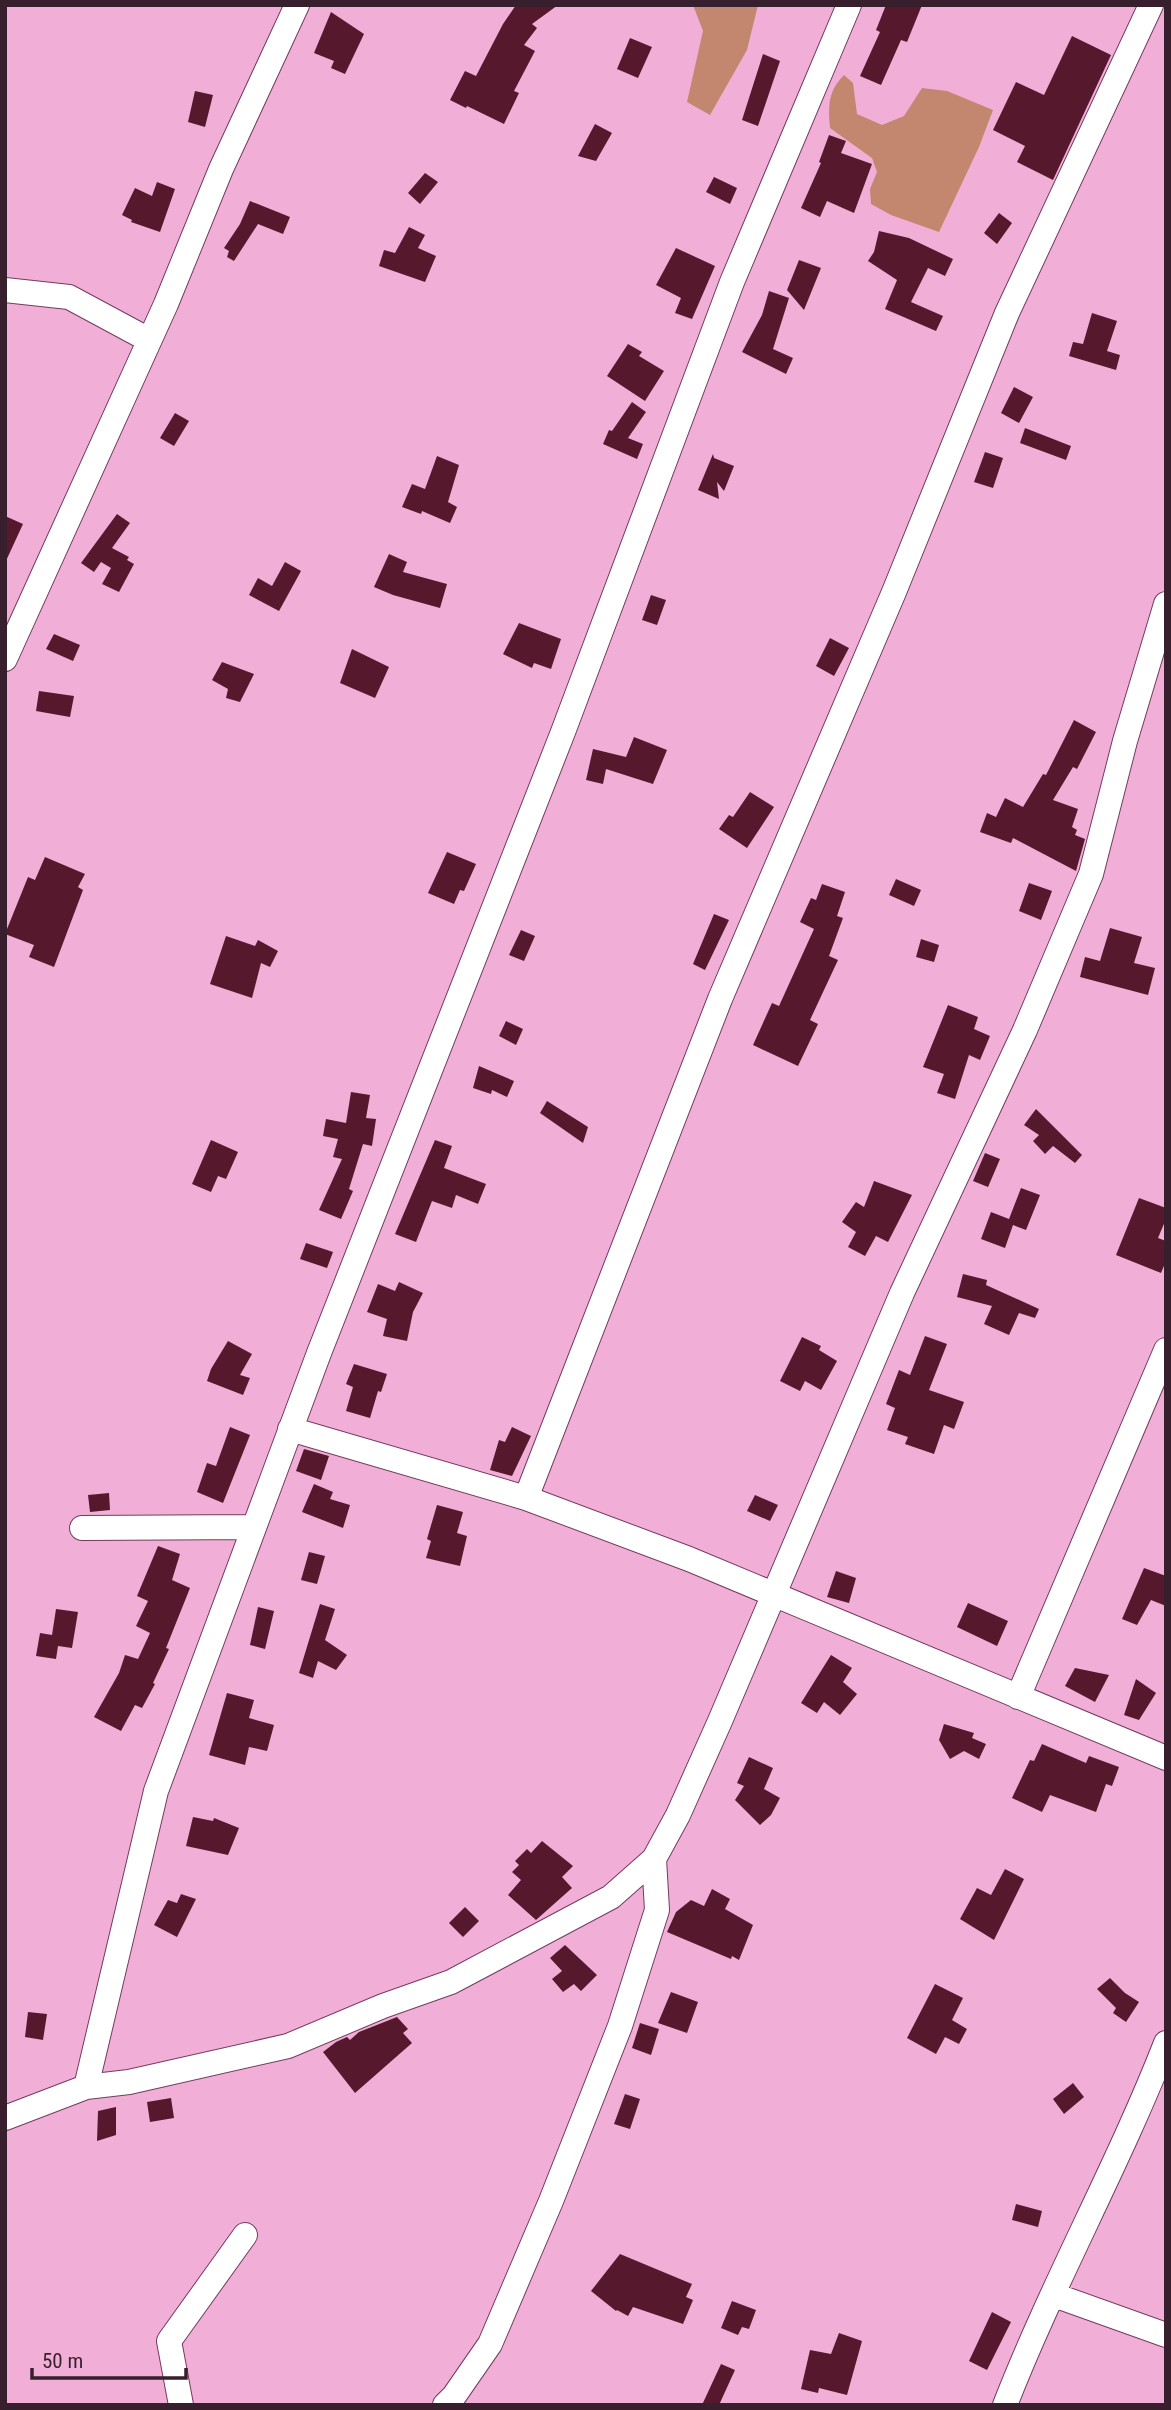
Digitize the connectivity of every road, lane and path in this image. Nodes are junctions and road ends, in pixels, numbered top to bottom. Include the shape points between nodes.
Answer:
1 (297, 5) edge
2 (849, 5) edge
3 (1152, 5) edge
4 (5, 290) edge
5 (149, 340) junction
6 (1166, 604) edge
7 (5, 659) edge
8 (1166, 1350) edge
9 (290, 1429) junction
10 (526, 1498) junction
11 (253, 1527) junction
12 (82, 1528) dead end
13 (775, 1595) junction
14 (1018, 1697) junction
15 (1166, 1758) edge
16 (654, 1858) junction
17 (1166, 2043) edge
18 (86, 2087) junction
19 (5, 2118) edge
20 (245, 2235) dead end
21 (1054, 2295) junction
22 (1166, 2335) edge
23 (181, 2405) edge
24 (445, 2405) edge
25 (1005, 2405) edge

1 - 5 street
2 - 9 street via 732,282 563,732
3 - 10 street via 1007,313 720,999
4 - 5 street via 69,298
5 - 7 street
6 - 13 street via 1091,874 1025,1030 902,1293
8 - 14 street
9 - 10 street
9 - 11 street
10 - 13 street
11 - 12 street
11 - 18 street via 156,1791
13 - 14 street
13 - 16 street via 678,1815
14 - 15 street
16 - 18 street via 611,1897 450,1982 288,2046 129,2082
16 - 24 street via 657,1910 620,2026 490,2344
17 - 21 street
18 - 19 street
20 - 23 street via 169,2341
21 - 22 street
21 - 25 street via 1029,2342

